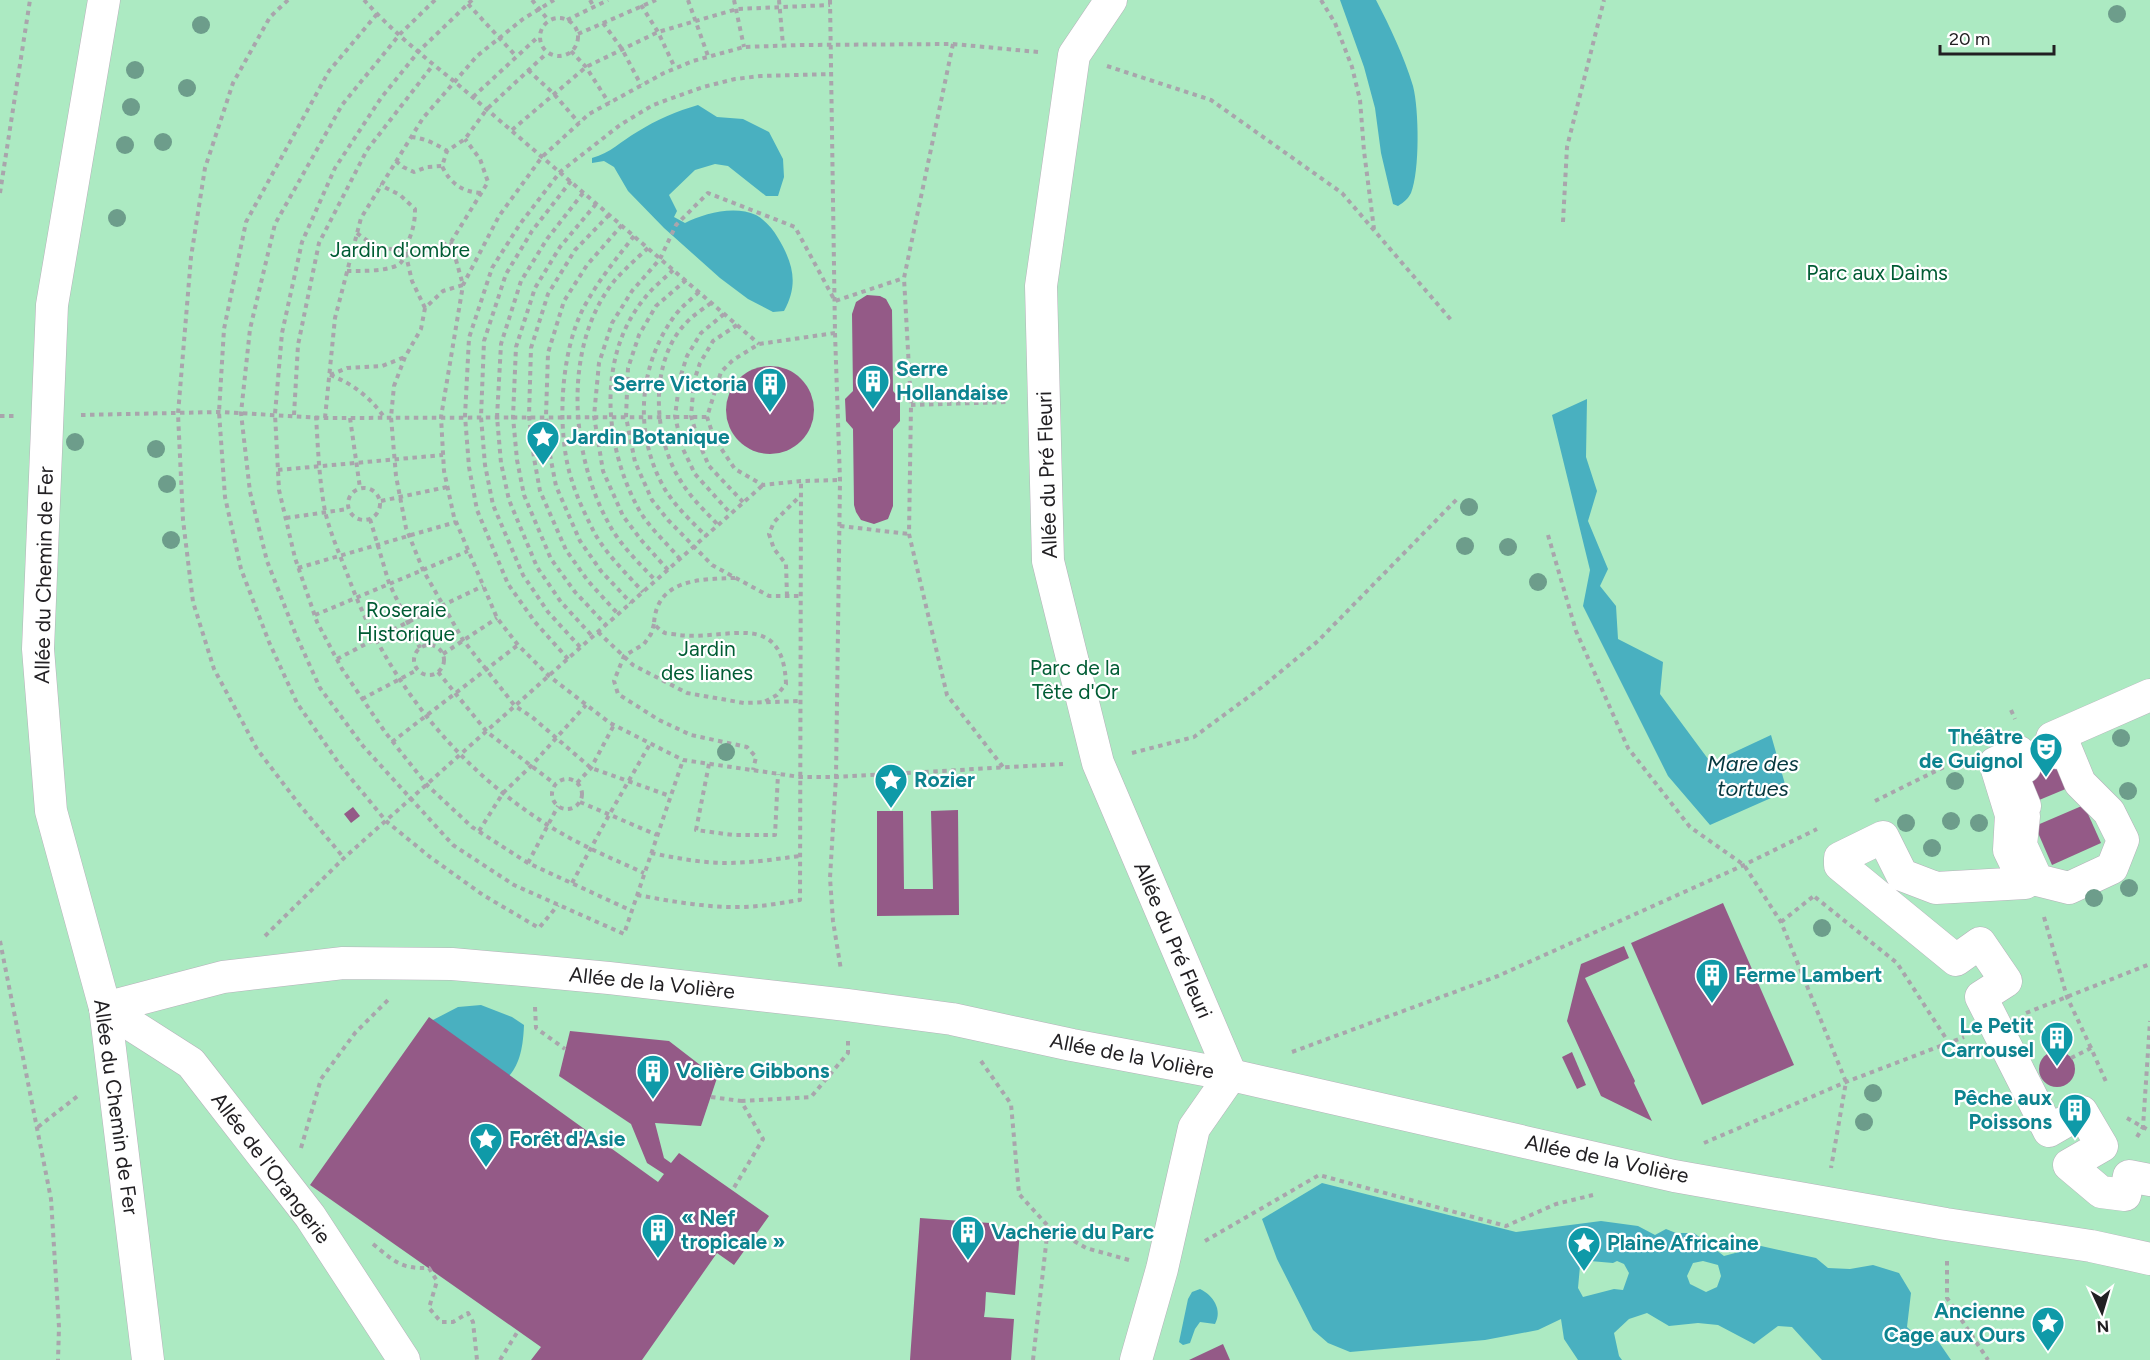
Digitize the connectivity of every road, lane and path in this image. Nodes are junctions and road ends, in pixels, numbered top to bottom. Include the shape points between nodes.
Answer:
1 (30, 0) edge
2 (104, 0) edge
3 (288, 0) edge
4 (364, 0) edge
5 (435, 0) edge
6 (472, 0) edge
7 (532, 0) edge
8 (554, 0) edge
9 (590, 0) edge
10 (608, 0) edge
11 (656, 0) edge
12 (688, 0) edge
13 (734, 0) edge
14 (779, 0) edge
15 (1111, 0) edge
16 (1322, 0) edge
17 (1604, 0) edge
18 (830, 3) edge
19 (468, 4) junction
20 (641, 5) junction
21 (594, 7) junction
22 (780, 8) junction
23 (539, 9) junction
24 (736, 9) junction
25 (377, 14) junction
26 (567, 20) junction
27 (549, 21) junction
28 (697, 21) junction
29 (603, 22) junction
30 (658, 32) junction
31 (400, 34) junction
32 (578, 34) junction
33 (539, 36) junction
34 (500, 37) junction
35 (953, 44) junction
36 (783, 45) junction
37 (830, 45) junction
38 (744, 47) junction
39 (622, 49) junction
40 (419, 51) junction
41 (571, 51) junction
42 (547, 53) junction
43 (1074, 55) junction
44 (516, 56) junction
45 (708, 56) junction
46 (434, 65) junction
47 (586, 67) junction
48 (675, 68) junction
49 (528, 70) junction
50 (830, 74) junction
51 (455, 82) junction
52 (641, 85) junction
53 (554, 94) junction
54 (473, 97) junction
55 (609, 103) junction
56 (487, 109) junction
57 (579, 123) junction
58 (512, 130) junction
59 (411, 137) junction
60 (465, 139) junction
61 (447, 151) junction
62 (542, 157) junction
63 (396, 161) junction
64 (442, 166) junction
65 (560, 172) junction
66 (571, 181) junction
67 (380, 185) junction
68 (584, 192) junction
69 (0, 193) edge
70 (481, 193) junction
71 (596, 204) junction
72 (609, 215) junction
73 (1563, 222) dead end
74 (622, 225) junction
75 (1374, 230) junction
76 (357, 233) junction
77 (634, 237) junction
78 (451, 242) junction
79 (648, 248) junction
80 (405, 251) junction
81 (660, 259) junction
82 (673, 270) junction
83 (347, 271) junction
84 (904, 278) junction
85 (686, 280) junction
86 (464, 285) junction
87 (699, 292) junction
88 (835, 301) junction
89 (711, 303) junction
90 (425, 308) junction
91 (724, 314) junction
92 (1452, 321) dead end
93 (737, 325) junction
94 (835, 333) junction
95 (759, 344) junction
96 (405, 357) junction
97 (330, 375) junction
98 (1044, 401) junction
99 (911, 405) junction
100 (219, 412) junction
101 (241, 413) junction
102 (178, 414) junction
103 (275, 414) junction
104 (294, 415) junction
105 (0, 416) edge
106 (48, 416) junction
107 (316, 416) junction
108 (465, 416) junction
109 (530, 416) junction
110 (546, 416) junction
111 (594, 416) junction
112 (610, 416) junction
113 (658, 416) junction
114 (675, 416) junction
115 (691, 416) junction
116 (391, 417) junction
117 (441, 417) junction
118 (481, 417) junction
119 (497, 417) junction
120 (513, 417) junction
121 (562, 417) junction
122 (578, 417) junction
123 (626, 417) junction
124 (643, 417) junction
125 (707, 417) junction
126 (326, 418) junction
127 (350, 418) junction
128 (385, 418) junction
129 (443, 455) junction
130 (395, 459) junction
131 (356, 463) junction
132 (320, 466) junction
133 (278, 470) junction
134 (840, 480) junction
135 (801, 481) junction
136 (763, 485) junction
137 (447, 487) junction
138 (360, 488) junction
139 (800, 496) junction
140 (1459, 497) dead end
141 (401, 498) junction
142 (381, 501) junction
143 (743, 502) junction
144 (348, 510) junction
145 (325, 512) junction
146 (731, 514) junction
147 (286, 518) junction
148 (370, 519) junction
149 (456, 522) junction
150 (718, 525) junction
151 (840, 526) junction
152 (909, 534) junction
153 (1548, 535) dead end
154 (409, 536) junction
155 (705, 536) junction
156 (377, 544) junction
157 (693, 547) junction
158 (468, 551) junction
159 (340, 555) junction
160 (680, 559) junction
161 (298, 567) junction
162 (423, 570) junction
163 (668, 570) junction
164 (738, 578) junction
165 (656, 580) junction
166 (389, 583) junction
167 (483, 586) junction
168 (643, 592) junction
169 (787, 596) junction
170 (800, 596) junction
171 (355, 597) junction
172 (631, 603) junction
173 (443, 606) junction
174 (618, 614) junction
175 (315, 615) junction
176 (496, 618) junction
177 (408, 622) junction
178 (654, 624) junction
179 (606, 625) junction
180 (598, 632) junction
181 (593, 637) junction
182 (375, 639) junction
183 (463, 640) junction
184 (518, 645) junction
185 (420, 648) junction
186 (581, 648) junction
187 (443, 654) junction
188 (624, 656) junction
189 (337, 659) junction
190 (568, 659) junction
191 (417, 670) junction
192 (486, 670) junction
193 (438, 672) junction
194 (549, 676) junction
195 (399, 680) junction
196 (455, 693) junction
197 (2150, 695) edge
198 (362, 699) junction
199 (800, 701) junction
200 (764, 702) junction
201 (586, 705) junction
202 (515, 706) junction
203 (426, 716) junction
204 (614, 725) junction
205 (487, 732) junction
206 (556, 738) junction
207 (392, 742) junction
208 (650, 744) junction
209 (460, 756) junction
210 (1963, 758) dead end
211 (683, 760) junction
212 (1098, 763) junction
213 (709, 764) junction
214 (531, 766) junction
215 (1003, 767) junction
216 (591, 768) junction
217 (753, 770) junction
218 (778, 774) junction
219 (800, 777) junction
220 (836, 777) junction
221 (628, 781) junction
222 (577, 783) junction
223 (555, 784) junction
224 (428, 785) junction
225 (503, 793) junction
226 (670, 796) junction
227 (412, 799) junction
228 (580, 802) junction
229 (1869, 804) dead end
230 (558, 806) junction
231 (609, 815) junction
232 (386, 821) junction
233 (1827, 824) dead end
234 (548, 825) junction
235 (479, 831) junction
236 (657, 835) junction
237 (590, 849) junction
238 (651, 854) junction
239 (800, 856) junction
240 (344, 858) junction
241 (528, 863) junction
242 (1744, 865) junction
243 (1840, 866) junction
244 (644, 873) junction
245 (572, 883) junction
246 (637, 895) junction
247 (1815, 897) junction
248 (558, 905) junction
249 (632, 911) junction
250 (1781, 922) junction
251 (264, 937) dead end
252 (0, 941) edge
253 (2150, 964) edge
254 (534, 971) junction
255 (389, 999) dead end
256 (848, 1005) junction
257 (105, 1008) junction
258 (952, 1019) junction
259 (2150, 1022) edge
260 (1995, 1025) junction
261 (1949, 1043) junction
262 (565, 1049) dead end
263 (1287, 1054) dead end
264 (113, 1069) junction
265 (1231, 1075) junction
266 (1846, 1082) junction
267 (711, 1097) dead end
268 (741, 1101) junction
269 (38, 1127) junction
270 (1698, 1146) dead end
271 (2131, 1146) dead end
272 (2150, 1180) edge
273 (290, 1189) junction
274 (732, 1191) dead end
275 (1598, 1194) dead end
276 (1826, 1201) junction
277 (1946, 1224) junction
278 (1048, 1226) junction
279 (327, 1241) junction
280 (1165, 1257) junction
281 (2150, 1258) edge
282 (518, 1331) dead end
283 (58, 1360) edge
284 (148, 1360) edge
285 (404, 1360) edge
286 (477, 1360) edge
287 (500, 1360) edge
288 (1033, 1360) edge
289 (1136, 1360) edge
290 (1988, 1360) edge

1 - 69 path
2 - 106 street, Allée du Chemin de Fer via 52,304
3 - 102 path via 270,17 233,83 206,168 191,257
4 - 25 path
5 - 31 path
6 - 19 path
7 - 23 path
8 - 23 path
9 - 21 path
10 - 21 path
11 - 20 path
12 - 28 path
13 - 24 path
14 - 22 path
15 - 43 street, Allée du Pré Fleuri
16 - 75 path via 1352,67 1360,100
17 - 73 path via 1567,147
18 - 22 path
18 - 37 path
19 - 34 path
19 - 40 path
20 - 29 path
20 - 30 path
21 - 26 path
22 - 24 path
22 - 36 path
23 - 27 path
23 - 34 path
24 - 28 path
24 - 38 path
25 - 31 path
25 - 100 path via 329,71 246,222 224,329
26 - 27 path
26 - 32 path
27 - 33 path
28 - 30 path
28 - 45 path
29 - 32 path
29 - 39 path
30 - 39 path
30 - 48 path
31 - 40 path
31 - 101 path via 342,105 275,224 250,329
32 - 41 path
33 - 42 path
33 - 44 path
34 - 44 path
34 - 51 path
35 - 37 path
35 - 43 path
35 - 84 path
36 - 37 path
36 - 38 path
37 - 50 path
38 - 45 path
39 - 47 path
39 - 52 path
40 - 46 path
40 - 103 path via 381,98 335,168 302,242 282,333
41 - 42 path via 560,57
41 - 47 path
42 - 49 path
43 - 75 path via 1210,100 1342,193
43 - 98 street, Allée du Pré Fleuri via 1041,286
44 - 54 path
45 - 48 path
46 - 51 path
46 - 104 path via 367,150 319,243 298,345
47 - 53 path
47 - 55 path
48 - 52 path
49 - 53 path
49 - 56 path
50 - 65 path via 735,79 653,105 620,125
50 - 88 path
51 - 54 path
51 - 59 path via 423,117
52 - 55 path
53 - 57 path
53 - 58 path
54 - 56 path
55 - 57 path
56 - 58 path
56 - 60 path
57 - 62 path
58 - 62 path
59 - 61 path
59 - 63 path
60 - 61 path
60 - 70 path via 480,159 488,182
61 - 64 path
62 - 65 path
62 - 86 path via 499,216
63 - 64 path via 414,172
63 - 67 path
64 - 70 path via 448,178 462,188
65 - 66 path
65 - 108 path via 519,224 492,268 469,338
66 - 68 path
66 - 118 path via 532,231 506,274 484,341
67 - 76 path
67 - 80 path via 400,195 415,209 415,224
68 - 71 path
68 - 119 path via 547,239 521,281 501,344
70 - 78 path
71 - 72 path
71 - 120 path via 560,247 535,288 516,347
72 - 74 path
72 - 109 path via 575,250 548,294 531,348
74 - 77 path
74 - 110 path via 587,265 564,301 548,353
75 - 92 path
76 - 80 path via 367,242
76 - 83 path
77 - 79 path
77 - 121 path via 604,274 583,309 567,357
78 - 80 path via 429,250
78 - 86 path
79 - 81 path
79 - 122 path via 615,281 594,315 580,359
80 - 83 path via 397,266
80 - 90 path
81 - 82 path
81 - 88 path via 676,225 708,193 795,226
81 - 111 path via 632,291 612,323 599,363
82 - 85 path
82 - 112 path via 644,299 625,328 613,365
83 - 97 path via 335,318
84 - 88 path
84 - 99 path
85 - 87 path
85 - 123 path via 656,306 639,335 628,368
86 - 90 path via 444,291
86 - 117 path
87 - 89 path
87 - 124 path via 674,317 658,343 648,372
88 - 94 path
89 - 91 path
89 - 113 path via 685,324 670,349 661,375
90 - 96 path via 421,329
91 - 93 path
91 - 114 path via 701,333 687,356
93 - 95 path
93 - 115 path via 713,341 700,363
94 - 95 path
94 - 134 path
95 - 125 path via 721,372
96 - 97 path via 382,366 347,368
96 - 116 path via 394,386
97 - 126 path
97 - 128 path via 363,393
98 - 99 path
98 - 212 street, Allée du Pré Fleuri via 1048,561
99 - 152 path
100 - 101 path
100 - 102 path
100 - 232 path via 225,497 241,569 269,642 297,703 340,765
101 - 103 path
101 - 227 path via 250,492 267,561 296,635 320,688 363,746
102 - 106 path
102 - 240 path via 183,520 193,602 214,669 257,749
103 - 104 path
103 - 133 path
104 - 107 path
105 - 106 path
106 - 257 street, Allée du Chemin de Fer via 38,648 51,811
107 - 126 path
107 - 132 path
108 - 117 path
108 - 118 path
108 - 190 path via 477,510 490,542 508,584
109 - 110 path
109 - 120 path
109 - 174 path via 540,491 566,550 588,582
110 - 121 path
110 - 172 path via 556,486 580,542
111 - 112 path
111 - 122 path
111 - 163 path via 603,471 623,516
112 - 123 path
112 - 160 path via 620,466 637,508
113 - 114 path
113 - 124 path
113 - 150 path via 667,452 681,482
114 - 115 path
114 - 146 path via 682,447 695,474
115 - 125 path
115 - 143 path via 710,466
116 - 117 path
116 - 128 path
116 - 130 path
117 - 129 path
118 - 119 path
118 - 186 path via 493,505 523,575 548,612
119 - 120 path
119 - 181 path via 509,500 537,567 561,602
120 - 179 path via 524,495 551,559
121 - 122 path
121 - 168 path via 572,481 595,533
122 - 165 path via 588,476 609,525
123 - 124 path
123 - 157 path via 635,462 652,500
124 - 155 path via 651,457 666,491
125 - 136 path via 714,438 735,469
126 - 127 path
127 - 128 path
127 - 131 path
129 - 130 path
129 - 137 path
130 - 131 path
130 - 141 path
131 - 132 path
131 - 138 path
132 - 133 path
132 - 145 path
133 - 147 path
134 - 135 path
134 - 151 path
135 - 136 path
135 - 139 path
136 - 143 path
137 - 141 path
137 - 149 path
138 - 142 path via 371,488
138 - 144 path via 350,494
139 - 169 path via 774,522 769,534 774,549 786,564
139 - 170 path
140 - 212 path via 1318,641 1262,687 1194,737
141 - 142 path
141 - 154 path
142 - 148 path via 378,513
143 - 146 path
144 - 145 path
144 - 148 path via 355,517
145 - 147 path
145 - 159 path
146 - 150 path
147 - 161 path
148 - 156 path
149 - 154 path
149 - 158 path
150 - 155 path
151 - 152 path
151 - 220 path
152 - 215 path via 947,695
153 - 242 path via 1576,631 1628,748 1689,827
154 - 156 path
154 - 162 path
155 - 157 path
156 - 159 path
156 - 166 path
157 - 160 path
157 - 164 path via 712,565
158 - 162 path
158 - 167 path
159 - 161 path
159 - 171 path
160 - 163 path
161 - 175 path
162 - 166 path
162 - 173 path
163 - 165 path
164 - 169 path via 769,596
164 - 178 path via 703,579 679,585 658,603
165 - 168 path
166 - 171 path
166 - 177 path
167 - 173 path
167 - 176 path
168 - 172 path
169 - 170 path
170 - 199 path
171 - 175 path
171 - 182 path
172 - 174 path
173 - 177 path
173 - 183 path
174 - 179 path
175 - 189 path
176 - 183 path
176 - 184 path
177 - 182 path
177 - 185 path
178 - 188 path via 644,644
178 - 200 path via 666,633 688,636 756,633 774,644 785,670 786,684
179 - 180 path
180 - 181 path
180 - 188 path
181 - 186 path
182 - 189 path
182 - 195 path
183 - 187 path
183 - 192 path
184 - 192 path
184 - 194 path
185 - 187 path via 430,645
185 - 191 path via 414,656
186 - 190 path
187 - 193 path
188 - 200 path via 633,665 687,693 744,703
188 - 217 path via 614,681 618,694 691,735 747,747 756,757
189 - 198 path
190 - 194 path
191 - 193 path via 425,675
191 - 195 path
192 - 196 path
192 - 202 path
193 - 196 path
194 - 201 path
194 - 202 path
195 - 198 path
195 - 203 path
196 - 203 path
196 - 205 path
197 - 243 street via 2052,738 2058,753 2066,750 2080,783 2109,812 2123,840 2112,868 2069,888 2037,880 2021,844 2021,807 2025,806 2011,772 2025,767 2019,752 1995,763 2011,815 2009,850 2025,883 1936,888 1902,875 1883,837 1840,858
198 - 207 path
199 - 200 path
199 - 219 path
201 - 204 path
201 - 206 path
202 - 205 path
202 - 206 path
203 - 207 path
203 - 209 path
204 - 208 path
204 - 216 path
205 - 209 path
205 - 214 path
206 - 214 path
206 - 216 path
207 - 224 path
208 - 211 path
208 - 221 path
209 - 224 path
209 - 225 path
210 - 229 path
211 - 213 path
211 - 226 path
212 - 215 path
212 - 265 street, Allée du Pré Fleuri
213 - 217 path
213 - 218 path via 696,830 775,835
214 - 223 path
214 - 225 path
215 - 220 path
216 - 221 path
216 - 222 path
217 - 218 path
218 - 219 path
219 - 220 path
219 - 239 path
220 - 256 path via 830,878 833,921
221 - 226 path
221 - 231 path
222 - 223 path via 563,779
222 - 228 path via 582,792
223 - 230 path via 551,793
224 - 227 path
224 - 235 path
225 - 234 path
225 - 235 path
226 - 236 path
227 - 232 path
227 - 248 path via 453,845 514,885
228 - 230 path via 567,809
228 - 231 path
230 - 234 path
231 - 236 path
231 - 237 path
232 - 240 path
232 - 248 path via 483,895 539,928
233 - 242 path
234 - 237 path
234 - 241 path
235 - 241 path
236 - 238 path
237 - 244 path
237 - 245 path
238 - 239 path via 725,863
238 - 244 path
239 - 246 path via 800,900 719,906
240 - 251 path
241 - 245 path
242 - 250 path
242 - 263 path via 1498,976
243 - 247 path via 1822,875
243 - 260 street via 1956,960 1980,943 2006,981 1981,997
244 - 246 path
245 - 249 path
246 - 249 path
247 - 250 path
247 - 261 path via 1897,963
248 - 249 path via 624,934
250 - 266 path
252 - 269 path
253 - 260 path
254 - 256 street, Allée de la Volière
254 - 257 street, Allée de la Volière via 452,964 343,963 224,977
254 - 262 path via 536,1028
255 - 273 path via 355,1033 321,1080
256 - 258 street, Allée de la Volière
256 - 268 path via 848,1053 811,1097
257 - 264 street, Allée du Chemin de Fer
257 - 273 street, Allée de l'Orangerie via 191,1063
258 - 265 street, Allée de la Volière
258 - 278 path via 1011,1104 1019,1194
259 - 271 path via 2143,1127
260 - 261 path
260 - 272 street via 2049,1131 2082,1112 2102,1146 2068,1165 2101,1192 2125,1195 2129,1176
261 - 266 path
264 - 269 path
264 - 284 street, Allée du Chemin de Fer
265 - 276 street, Allée de la Volière via 1674,1176
265 - 280 street via 1194,1128
266 - 270 path
266 - 276 path
267 - 268 path
268 - 274 path via 763,1139
269 - 283 path via 51,1199
273 - 279 street, Allée de l'Orangerie
275 - 280 path via 1556,1204 1506,1226 1319,1175 1192,1248
276 - 277 street, Allée de la Volière
277 - 281 street, Allée de la Volière
277 - 290 path via 1947,1298
278 - 280 path via 1086,1248
278 - 288 path
279 - 285 street, Allée de l'Orangerie
279 - 286 path via 370,1242 400,1265 429,1269 437,1281 429,1308 441,1322 453,1322 468,1313
280 - 289 street
282 - 287 path

